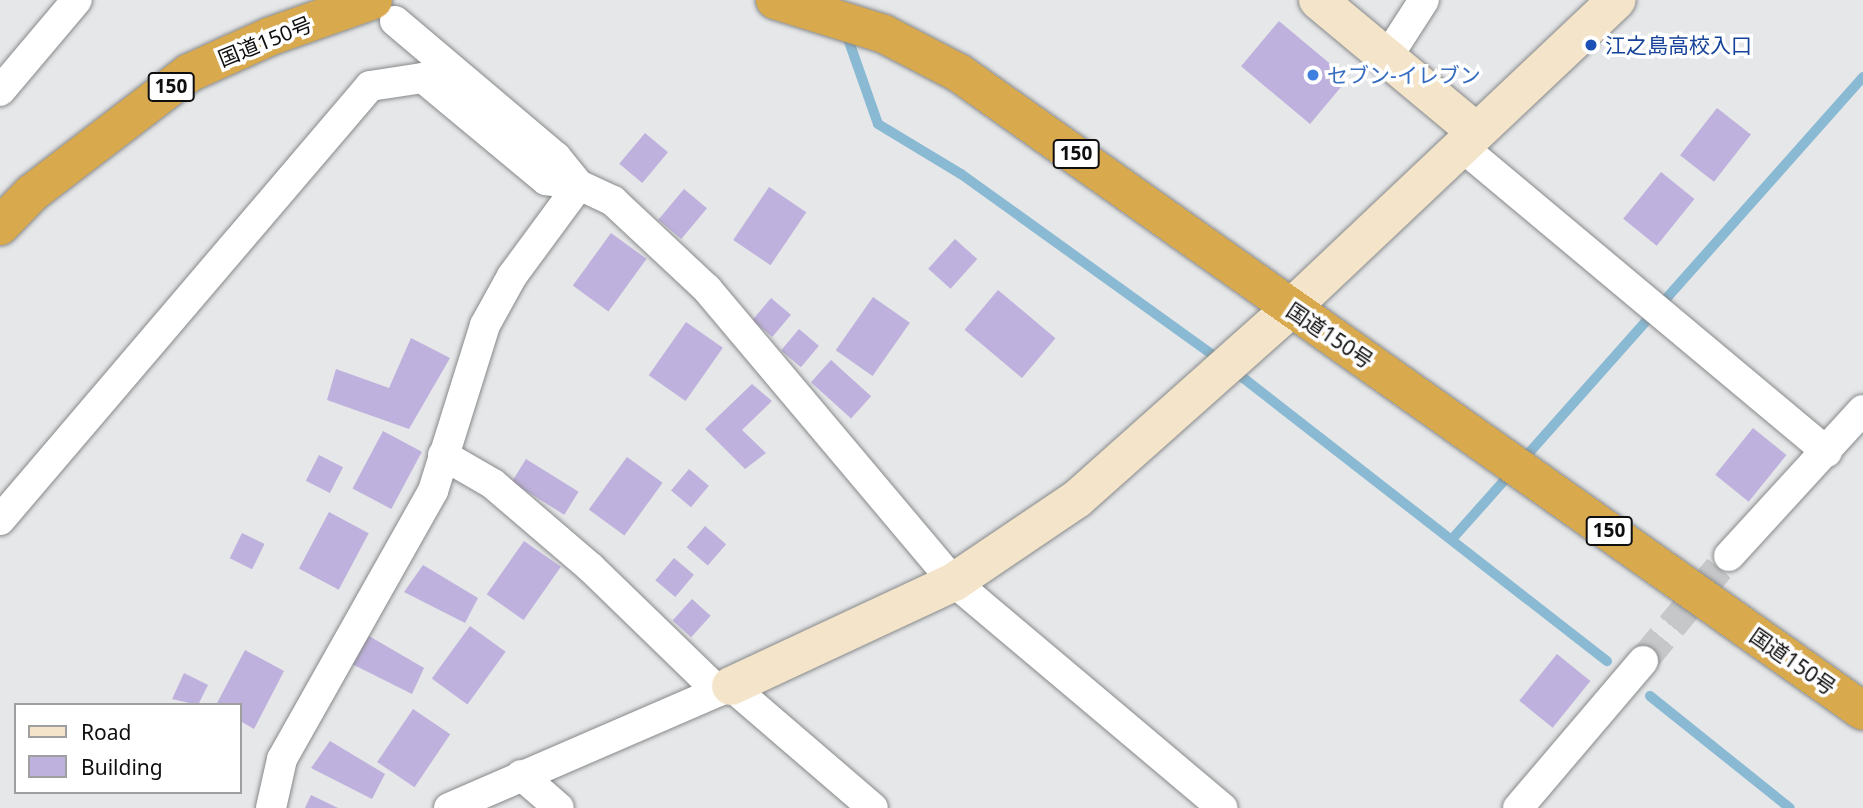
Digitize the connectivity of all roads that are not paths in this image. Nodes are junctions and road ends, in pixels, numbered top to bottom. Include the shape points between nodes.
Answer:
1 (77, 0) edge
2 (775, 0) edge
3 (1318, 0) edge
4 (1424, 0) edge
5 (1617, 0) edge
6 (384, 11) edge
7 (1386, 59) junction
8 (0, 91) edge
9 (1468, 138) junction
10 (579, 186) junction
11 (0, 226) edge
12 (1291, 308) junction
13 (1863, 410) edge
14 (1827, 452) junction
15 (443, 455) junction
16 (0, 520) edge
17 (1729, 556) tunnel mouth
18 (954, 582) junction
19 (1643, 661) tunnel mouth
20 (724, 688) junction
21 (1863, 711) edge
22 (521, 775) junction
23 (271, 808) edge
24 (449, 808) edge
25 (559, 808) edge
26 (873, 808) edge
27 (1222, 808) edge
28 (1518, 808) edge

1 - 8 street
2 - 12 highway, 国道150号 / 150 via 884,34 959,73
3 - 7 street
4 - 7 street
5 - 9 street
6 - 10 street via 556,157
6 - 11 highway, 国道150号 / 150 via 271,36 189,73 32,193
7 - 9 street
9 - 12 street
9 - 14 street
10 - 15 street via 512,276 485,326
10 - 16 street via 546,180 424,78 370,86
10 - 18 street via 613,201 706,289
12 - 18 street via 1077,499
12 - 21 highway, 国道150号 / 150
13 - 14 street
14 - 17 street
15 - 20 street via 493,484
15 - 23 street via 433,491 282,759
18 - 20 street
18 - 27 street
19 - 28 street
20 - 22 street
20 - 26 street
22 - 24 street
22 - 25 street

